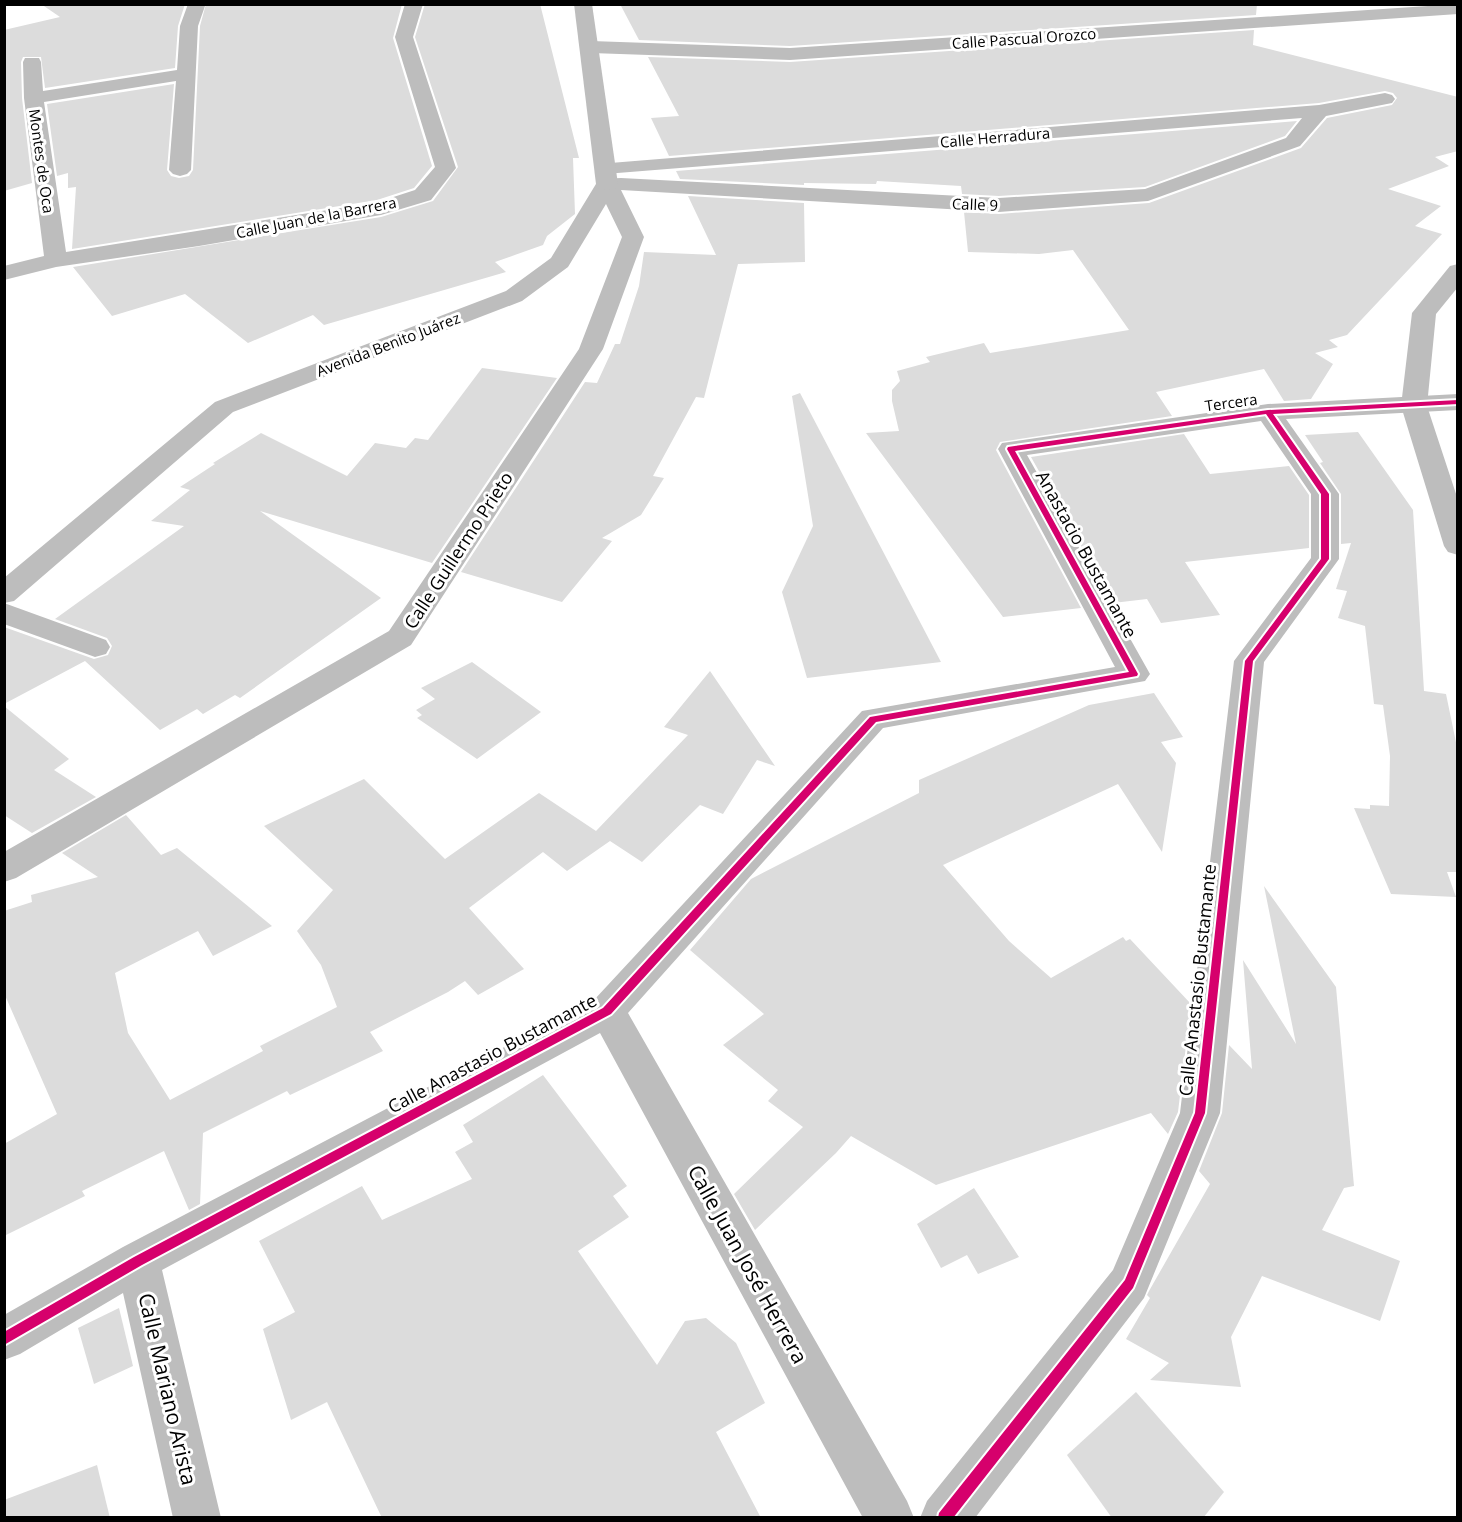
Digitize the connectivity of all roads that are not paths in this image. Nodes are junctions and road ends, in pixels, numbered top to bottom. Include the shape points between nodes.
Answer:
1 (414, 4) edge
2 (583, 4) edge
3 (196, 6) dead end
4 (1458, 9) edge
5 (1355, 10) edge
6 (591, 47) junction
7 (32, 62) dead end
8 (186, 74) junction
9 (34, 98) junction
10 (1385, 99) dead end
11 (1318, 111) junction
12 (180, 170) dead end
13 (606, 176) junction
14 (56, 260) junction
15 (1458, 271) edge
16 (4, 273) edge
17 (1458, 402) edge
18 (1414, 406) junction
19 (1268, 412) junction
20 (1011, 449) joint
21 (1458, 546) edge
22 (4, 594) edge
23 (4, 613) edge
24 (94, 647) dead end
25 (1134, 674) joint
26 (4, 869) edge
27 (607, 1011) junction
28 (138, 1261) junction
29 (4, 1339) edge
30 (197, 1518) edge
31 (890, 1518) edge
32 (944, 1518) edge

1 - 14 street, Calle Juan de la Barrera via 404,37 446,168 423,195 381,208
2 - 6 street
3 - 8 street via 189,26
4 - 5 street, Calle Pascual Orozco
5 - 6 street, Calle Pascual Orozco via 790,54
6 - 13 street
7 - 9 street, Montes de Oca
8 - 9 street
8 - 12 street
9 - 14 street, Montes de Oca
10 - 11 street, Calle Herradura
11 - 13 street, Calle Herradura
11 - 13 street, Calle 9 via 1293,142 1148,195 999,205
13 - 22 street, Avenida Benito Juárez via 560,262 514,296 224,407
13 - 26 street, Calle Guillermo Prieto via 633,237 591,349 400,638
14 - 16 street, Calle Juan de la Barrera
15 - 18 street via 1424,313
17 - 18 street, Tercera
18 - 19 street, Tercera
18 - 21 street
19 - 20 street, Tercera
19 - 32 street, Calle Anastasio Bustamante via 1325,494 1325,559 1249,661 1200,1113 1129,1284
20 - 25 street, Anastacio Bustamante
23 - 24 street
25 - 27 street, Calle Anastasio Bustamante via 873,719
27 - 28 street, Calle Anastasio Bustamante
27 - 31 street, Calle Juan José Herrera
28 - 29 street, Calle Anastasio Bustamante
28 - 30 street, Calle Mariano Arista

